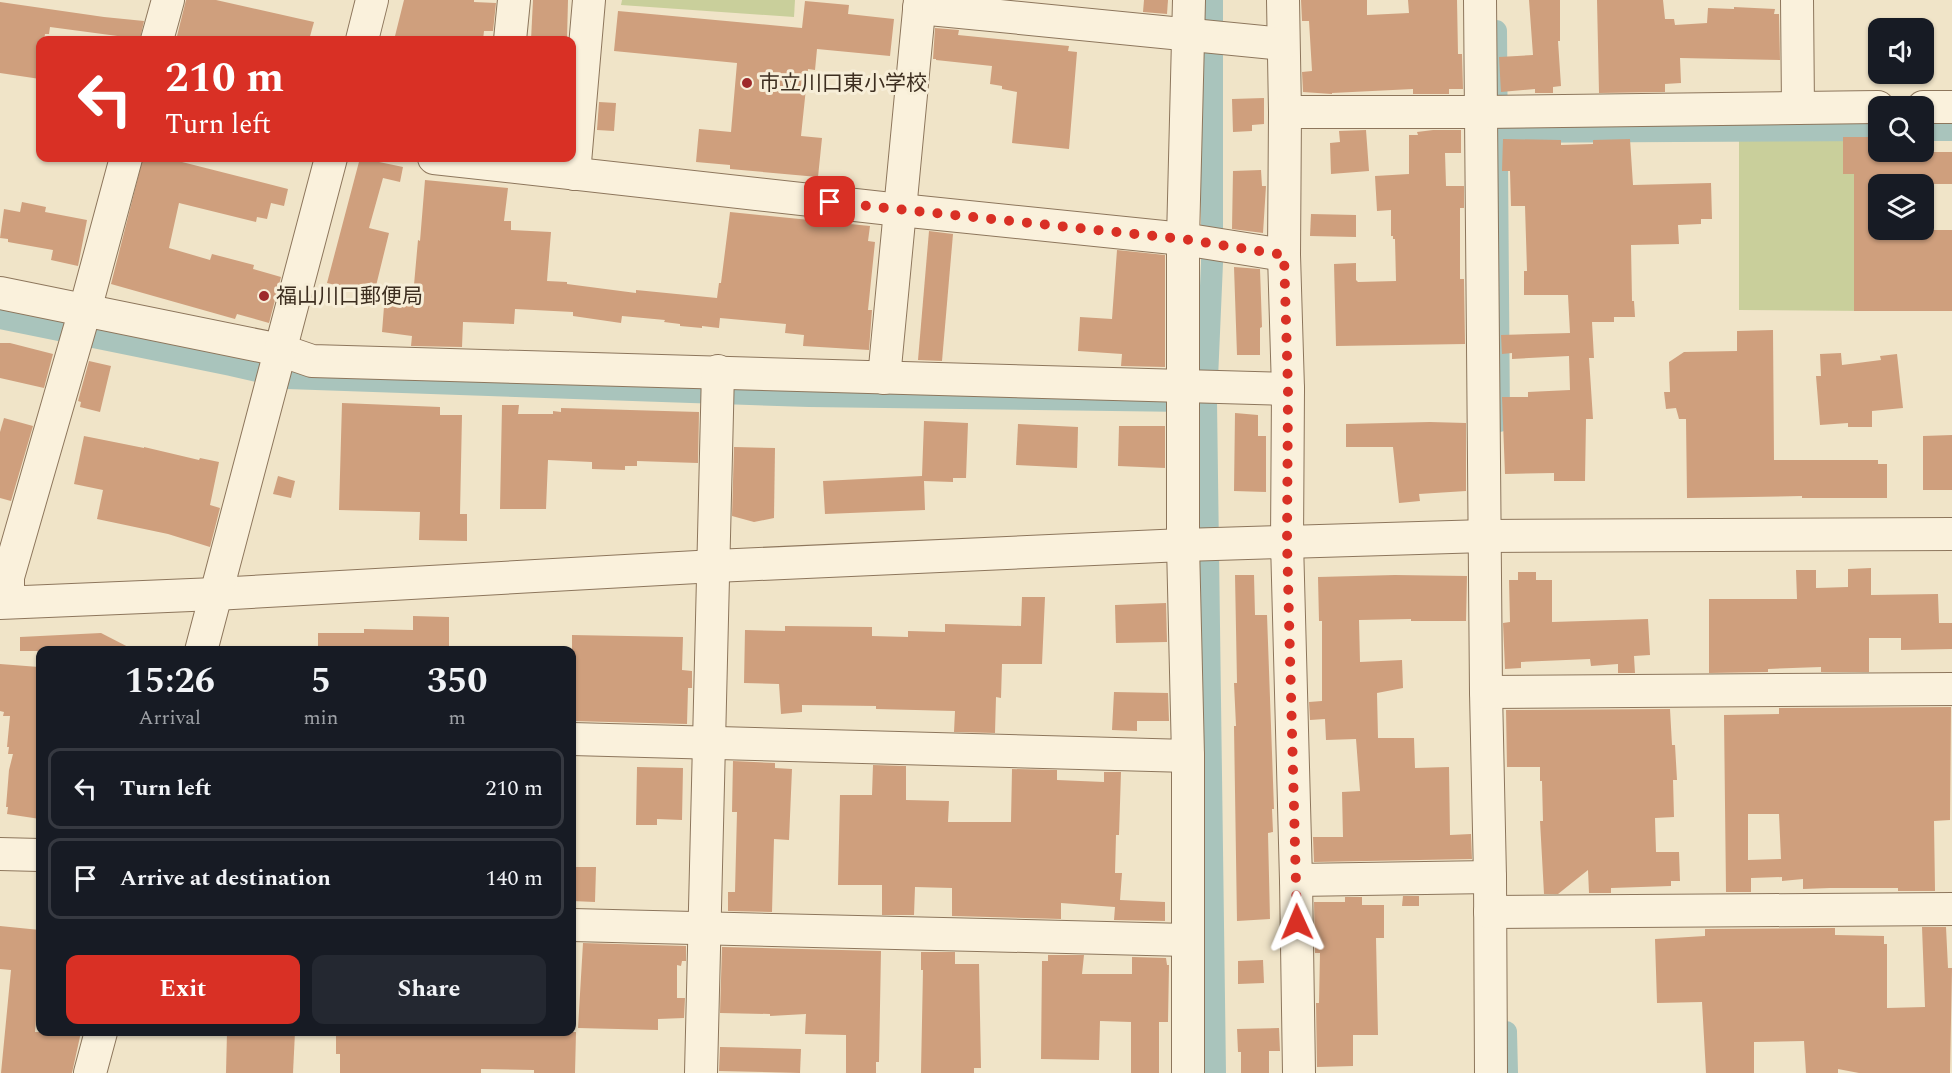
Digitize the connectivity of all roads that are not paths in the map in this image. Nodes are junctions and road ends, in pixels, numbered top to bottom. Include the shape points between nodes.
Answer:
1 (168, 0) edge
2 (372, 0) edge
3 (514, 0) edge
4 (589, 0) edge
5 (1189, 0) edge
6 (1283, 0) edge
7 (1480, 0) edge
8 (1797, 0) edge
9 (920, 4) edge
10 (158, 36) edge
11 (363, 36) edge
12 (510, 36) edge
13 (1189, 36) junction
14 (1283, 44) junction
15 (1868, 107) edge
16 (1934, 107) edge
17 (1952, 107) edge
18 (1798, 108) junction
19 (1285, 112) junction
20 (1482, 112) junction
21 (576, 151) edge
22 (125, 162) edge
23 (331, 162) edge
24 (504, 162) edge
25 (575, 162) edge
26 (574, 174) junction
27 (900, 210) junction
28 (1183, 239) junction
29 (1284, 255) junction
30 (0, 293) edge
31 (81, 323) junction
32 (276, 363) junction
33 (718, 371) junction
34 (884, 378) junction
35 (1288, 389) junction
36 (1185, 394) junction
37 (1952, 534) edge
38 (1485, 536) junction
39 (1287, 542) junction
40 (1187, 545) junction
41 (715, 566) junction
42 (215, 594) junction
43 (4, 603) edge
44 (202, 646) edge
45 (1952, 689) edge
46 (1486, 692) junction
47 (576, 739) edge
48 (710, 743) junction
49 (1188, 756) junction
50 (0, 854) edge
51 (36, 855) edge
52 (1490, 877) junction
53 (1296, 879) junction
54 (1952, 909) edge
55 (1490, 912) junction
56 (576, 925) edge
57 (705, 929) junction
58 (1187, 940) junction
59 (100, 1036) edge
60 (90, 1073) edge
61 (701, 1073) edge
62 (1188, 1073) edge
63 (1299, 1073) edge
64 (1491, 1073) edge

1 - 10 street
2 - 11 street
3 - 12 street
4 - 21 street
5 - 13 street
6 - 14 street
7 - 20 street
8 - 18 street
9 - 13 street
9 - 27 street
13 - 14 street
13 - 28 street
14 - 19 street
15 - 18 street
16 - 17 street
18 - 20 street
19 - 20 street
19 - 29 street
20 - 38 street
22 - 31 street
23 - 32 street
24 - 26 street
25 - 26 street
26 - 27 street
27 - 28 street
27 - 34 street
28 - 29 street
28 - 36 street
29 - 35 street
30 - 31 street
31 - 32 street
31 - 43 street
32 - 33 street
32 - 42 street
33 - 34 street
33 - 41 street
34 - 36 street
35 - 36 street via 1230,387
35 - 39 street
36 - 40 street
37 - 38 street
38 - 39 street
38 - 46 street
39 - 40 street
39 - 53 street
40 - 41 street
40 - 49 street
41 - 42 street
41 - 48 street
42 - 43 street
42 - 44 street
45 - 46 street
46 - 52 street
47 - 48 street
48 - 49 street
48 - 57 street
49 - 58 street
50 - 51 street
52 - 53 street
52 - 55 street
53 - 63 street
54 - 55 street
55 - 64 street
56 - 57 street
57 - 58 street
57 - 61 street
58 - 62 street
59 - 60 street

